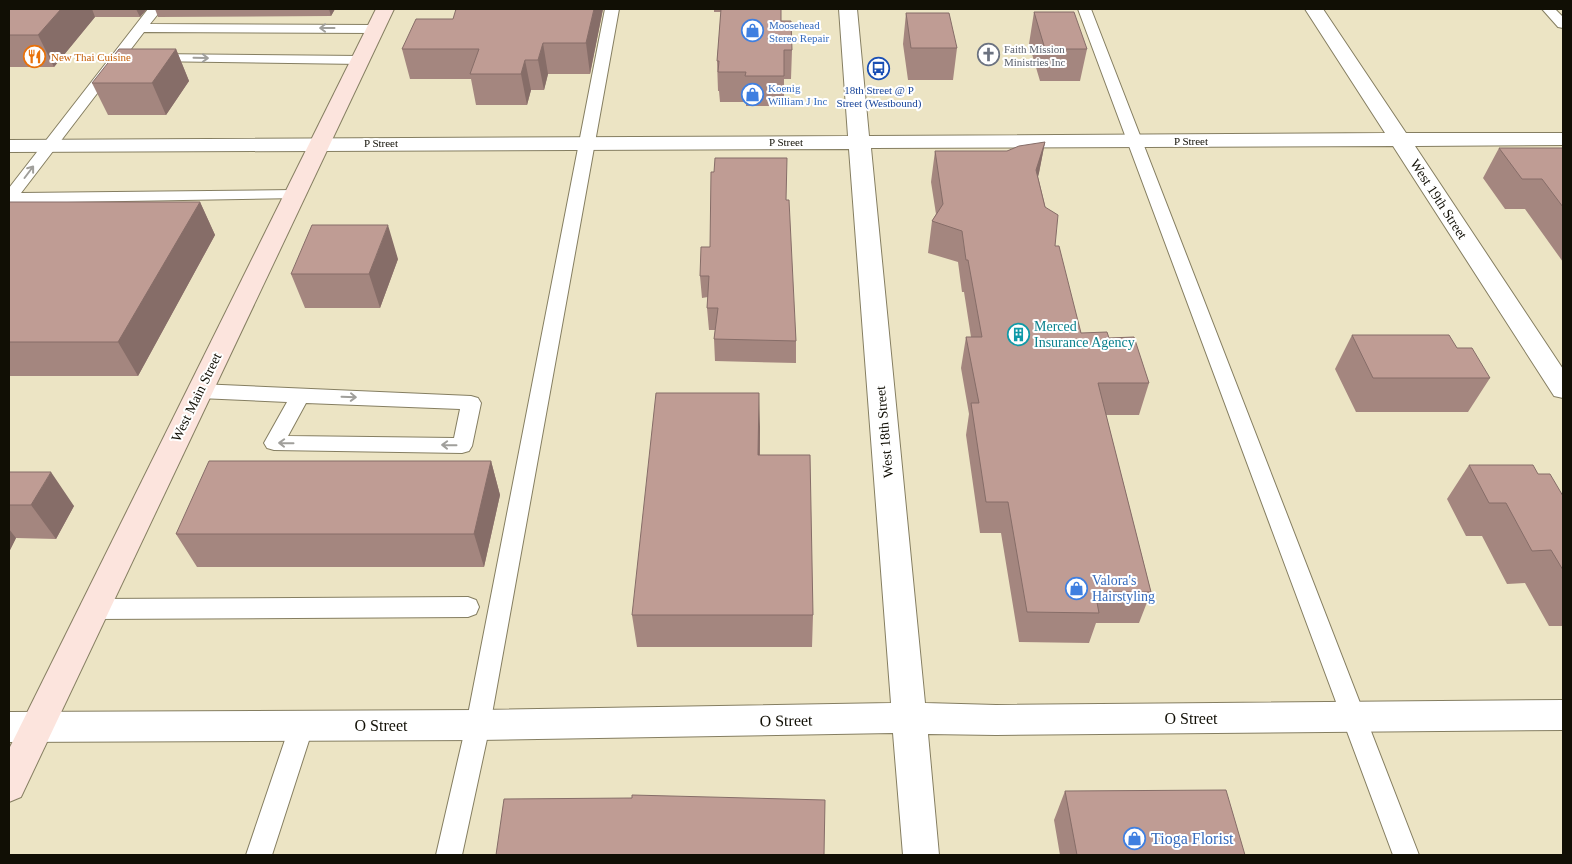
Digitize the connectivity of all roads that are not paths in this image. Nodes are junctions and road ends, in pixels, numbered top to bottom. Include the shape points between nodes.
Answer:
1 (154, 9) edge
2 (612, 9) edge
3 (848, 9) edge
4 (1084, 9) edge
5 (1314, 9) edge
6 (1548, 9) edge
7 (380, 19) edge
8 (1563, 24) edge
9 (140, 28) junction
10 (117, 57) junction
11 (361, 60) junction
12 (1563, 139) edge
13 (1400, 140) junction
14 (859, 142) junction
15 (1135, 142) junction
16 (318, 143) junction
17 (587, 143) junction
18 (9, 146) edge
19 (49, 146) junction
20 (294, 195) junction
21 (9, 198) edge
22 (1563, 389) edge
23 (199, 391) junction
24 (300, 395) junction
25 (468, 607) dead end
26 (94, 609) junction
27 (1563, 715) edge
28 (1354, 717) junction
29 (909, 718) junction
30 (302, 725) junction
31 (478, 725) junction
32 (23, 727) edge
33 (9, 785) edge
34 (259, 855) edge
35 (449, 855) edge
36 (921, 855) edge
37 (1406, 855) edge

1 - 9 lane
2 - 17 lane
3 - 14 street, West 18th Street
4 - 15 lane
5 - 13 street, West 19th Street
6 - 8 lane
7 -> 9 lane
7 - 11 street, West Main Street
9 - 10 lane
10 -> 11 lane
10 - 19 lane
11 - 16 street, West Main Street
12 - 13 street, P Street
13 - 15 street, P Street
13 - 22 street, West 19th Street
14 - 15 street, P Street
14 - 17 street, P Street
14 - 29 street, West 18th Street
15 - 28 lane
16 - 17 street, P Street
16 - 19 street, P Street
16 - 20 street, West Main Street
17 - 31 lane
18 - 19 street, P Street
21 -> 19 lane
20 - 21 lane
20 - 23 street, West Main Street
23 - 24 lane
23 - 26 street, West Main Street
24 -> 24 lane via 443,401 471,402 462,446 274,443
25 - 26 lane
26 - 32 street, West Main Street
27 - 28 street, O Street
28 - 29 street, O Street
28 - 37 lane
29 - 31 street, O Street
29 - 36 street, West 18th Street
30 - 31 street, O Street
30 - 32 street, O Street
30 - 34 lane
31 - 35 lane
32 - 33 street, West Main Street

